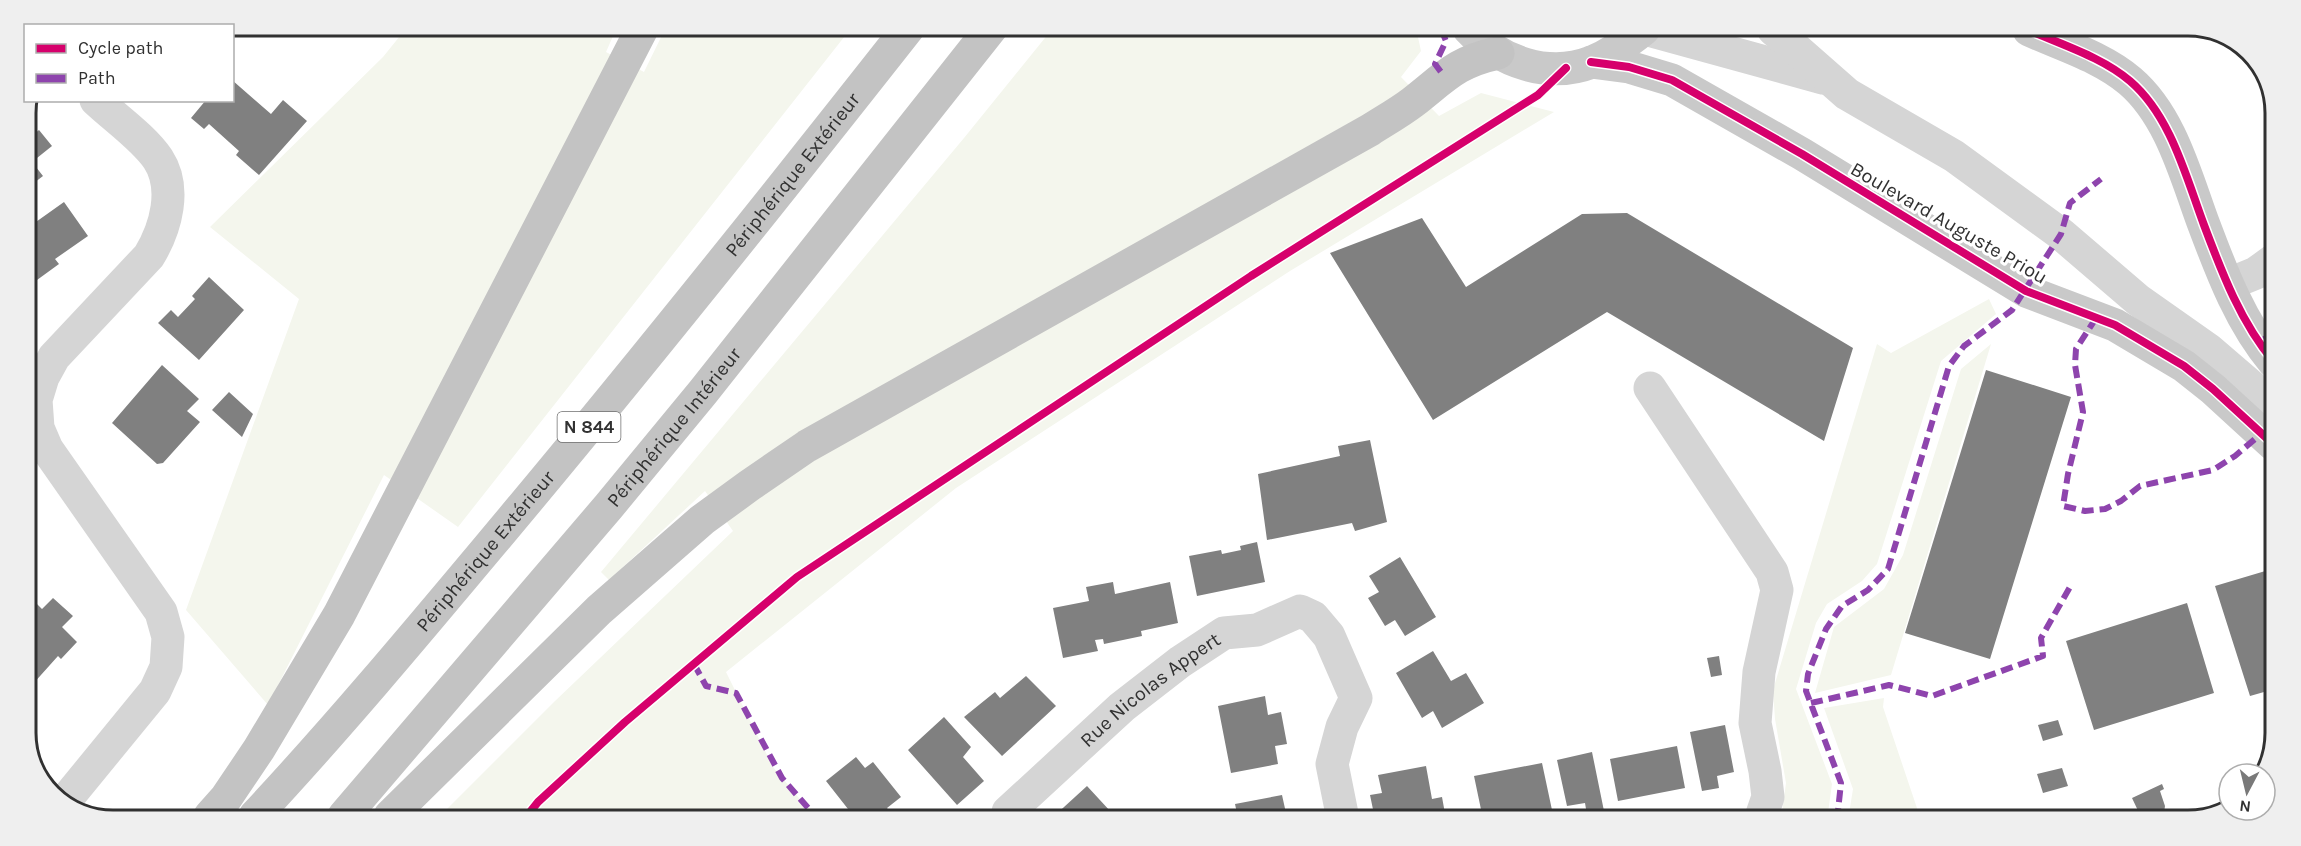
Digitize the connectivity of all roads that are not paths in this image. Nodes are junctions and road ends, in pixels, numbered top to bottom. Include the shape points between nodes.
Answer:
1 (638, 36) edge
2 (902, 36) edge
3 (985, 36) edge
4 (1477, 36) edge
5 (1634, 36) edge
6 (1670, 36) edge
7 (1781, 36) edge
8 (2042, 36) edge
9 (1498, 53) junction
10 (1591, 62) junction
11 (1831, 80) junction
12 (98, 102) edge
13 (2265, 266) edge
14 (2229, 284) junction
15 (2265, 352) edge
16 (1650, 388) dead end
17 (2265, 398) edge
18 (36, 400) edge
19 (36, 400) edge
20 (2265, 437) edge
21 (69, 796) edge
22 (215, 810) edge
23 (260, 810) edge
24 (349, 810) edge
25 (396, 810) edge
26 (1010, 810) edge
27 (1341, 810) edge
28 (1763, 810) edge

1 - 22 highway via 339,615 259,749
2 - 23 highway, Périphérique Extérieur / N 844 via 727,260 375,682
3 - 24 highway, Périphérique Intérieur via 681,418
4 - 9 main road
5 - 10 main road
6 - 11 street
7 - 11 street
8 - 14 main road via 2106,65 2131,82 2157,114 2183,162
9 - 10 main road via 1542,68
9 - 25 highway via 1456,67 1412,104 1370,130 788,459 702,520 599,610
10 - 20 main road, Boulevard Auguste Priou via 1629,67 1672,81 1802,154 2026,291 2115,326 2184,366
11 - 17 street via 1847,94 1954,156 2061,234 2138,300 2209,350
12 - 19 street via 158,159 166,175 165,223 149,256 54,357
13 - 14 street
14 - 15 main road via 2239,311
16 - 28 street via 1772,572 1777,590 1758,682 1755,723 1768,797
18 - 21 street via 38,428 47,449 161,612 168,637 166,667 155,691
26 - 27 street, Rue Nicolas Appert via 1122,707 1180,662 1224,633 1257,630 1299,611 1313,617 1329,636 1356,698 1342,727 1332,764

